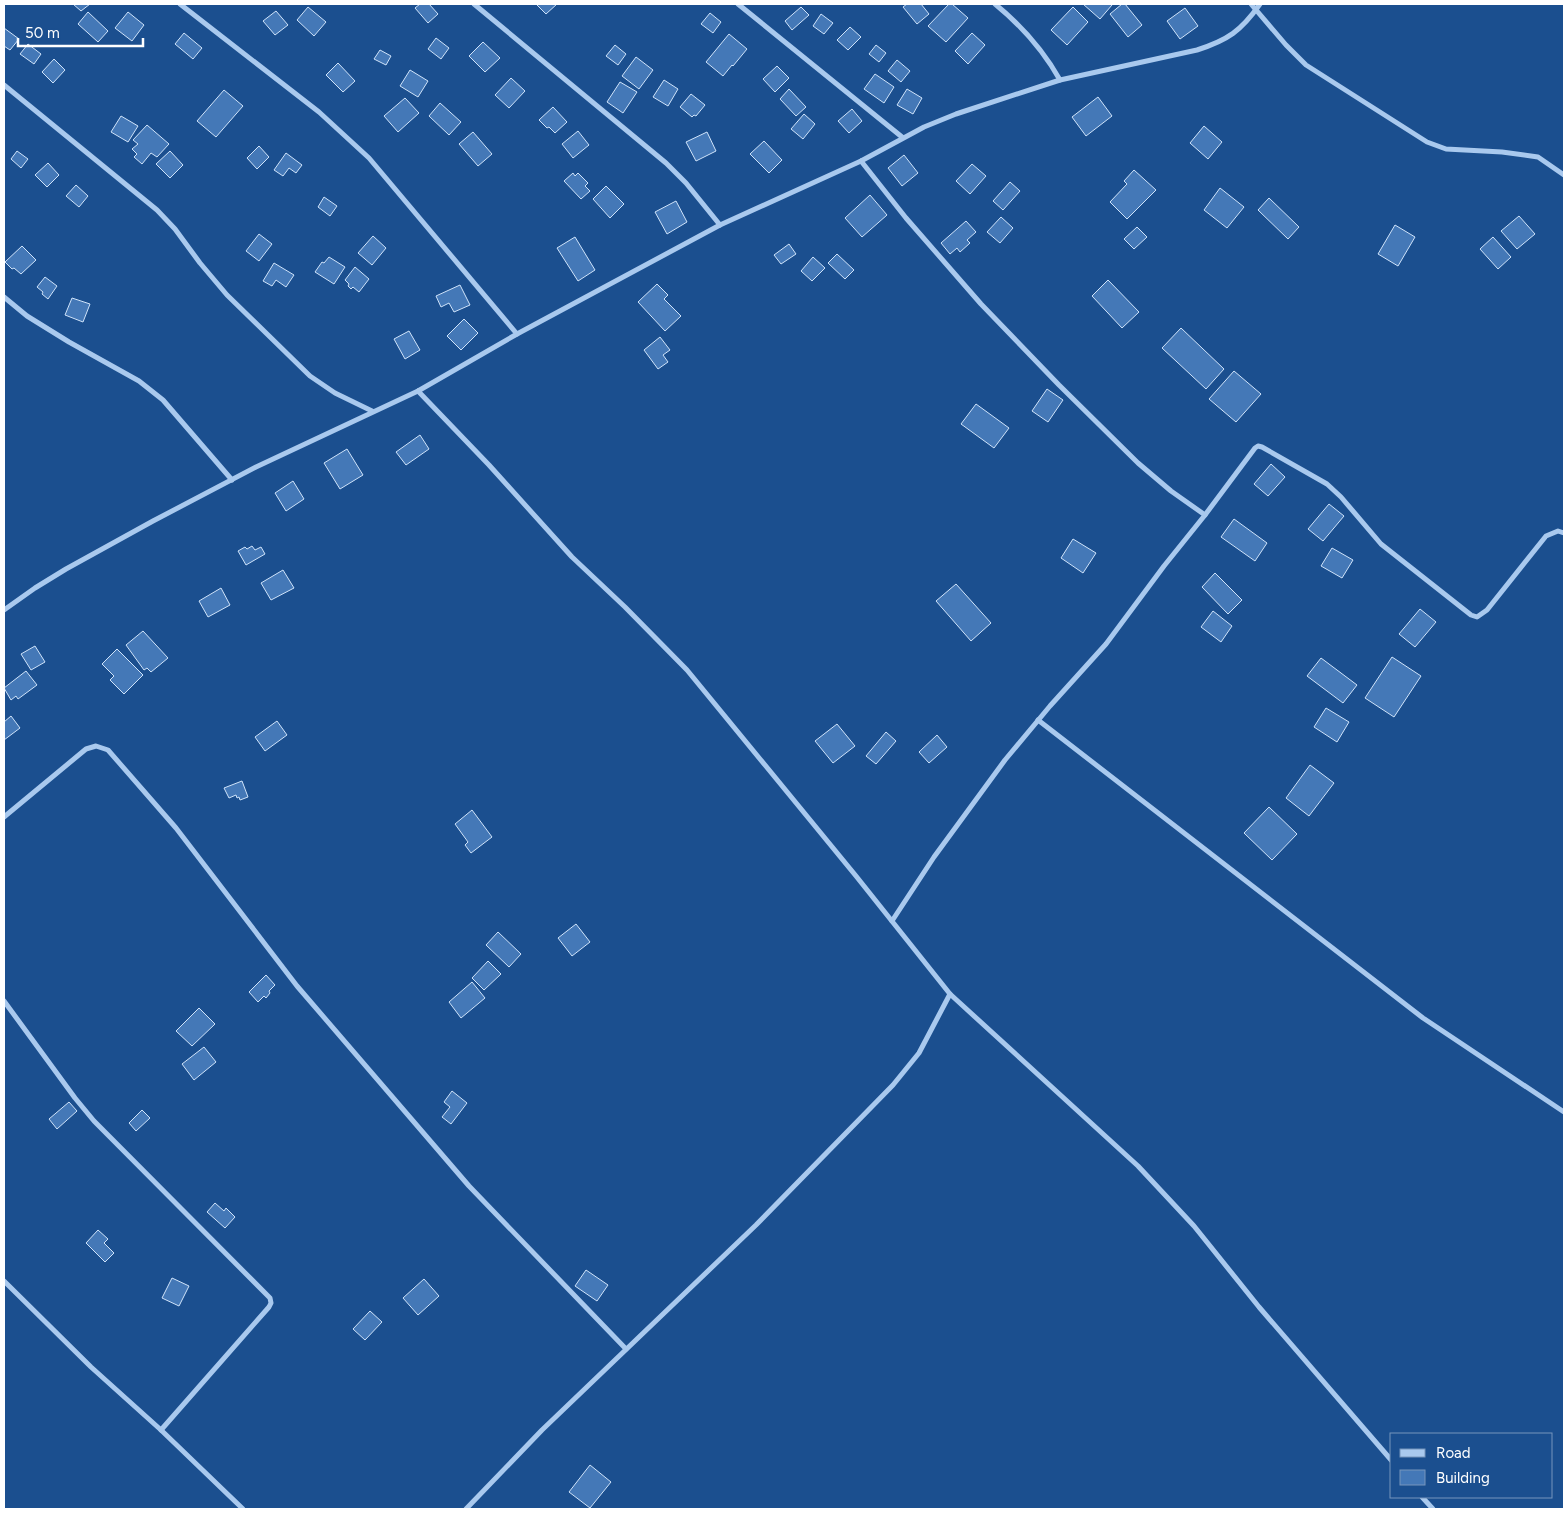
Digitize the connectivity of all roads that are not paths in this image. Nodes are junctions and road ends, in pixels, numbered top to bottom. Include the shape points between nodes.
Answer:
1 (180, 4) edge
2 (474, 4) edge
3 (738, 4) edge
4 (995, 4) edge
5 (1250, 4) edge
6 (1258, 6) edge
7 (1060, 80) junction
8 (4, 85) edge
9 (902, 137) junction
10 (861, 161) junction
11 (1564, 175) edge
12 (720, 225) junction
13 (4, 297) edge
14 (518, 334) junction
15 (418, 391) junction
16 (372, 411) junction
17 (232, 480) junction
18 (1205, 515) junction
19 (1564, 533) edge
20 (4, 610) edge
21 (1038, 720) junction
22 (4, 817) edge
23 (892, 921) junction
24 (950, 994) junction
25 (4, 1001) edge
26 (1564, 1112) edge
27 (4, 1281) edge
28 (626, 1349) junction
29 (162, 1430) junction
30 (1390, 1458) edge
31 (1423, 1498) edge
32 (243, 1509) edge
33 (466, 1509) edge
34 (1433, 1509) edge

1 - 14 street via 319,112 368,158
2 - 12 street via 666,164
3 - 9 street
4 - 7 street via 1028,33
5 - 6 street
6 - 7 street via 1244,25 1218,43
6 - 11 street via 1286,45 1306,65 1427,142 1446,149 1538,157
7 - 9 street via 956,114
8 - 16 street via 157,210 227,295 310,376 335,393
9 - 10 street
10 - 12 street
10 - 18 street via 962,283 1033,358 1138,463
12 - 14 street
13 - 17 street via 27,316 139,381 163,400
14 - 15 street
15 - 16 street
15 - 23 street via 572,557 687,670
16 - 17 street
17 - 20 street via 66,569
18 - 19 street via 1256,448 1262,447 1327,484 1381,544 1477,617 1488,610 1546,536 1558,531
18 - 21 street via 1106,644
21 - 23 street via 950,835
21 - 26 street via 1423,1018
22 - 28 street via 86,749 96,746 108,750 176,828 297,986 469,1186
23 - 24 street
24 - 28 street via 919,1053 892,1085 756,1225
24 - 30 street via 1138,1166 1194,1226 1259,1307
25 - 29 street via 94,1121 270,1298 269,1307
27 - 29 street via 91,1367
28 - 33 street
29 - 32 street
31 - 34 street

